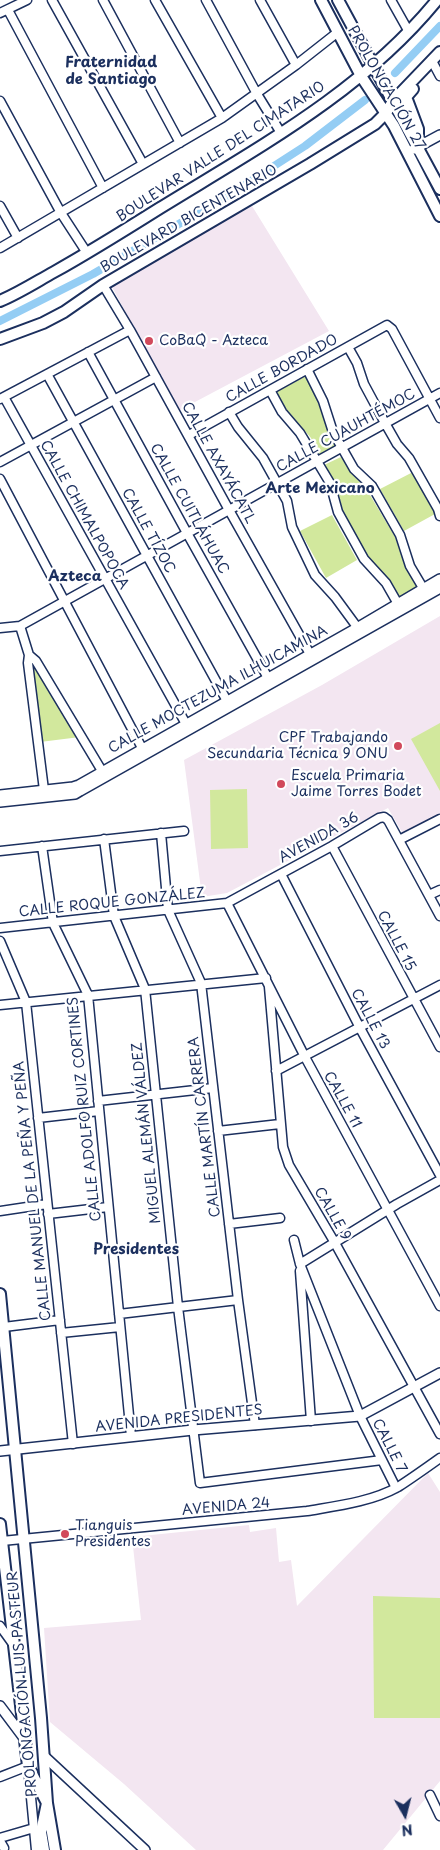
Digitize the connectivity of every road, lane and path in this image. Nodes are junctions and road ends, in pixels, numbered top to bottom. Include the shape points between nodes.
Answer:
1 (27, 0) edge
2 (52, 0) edge
3 (103, 0) edge
4 (155, 0) edge
5 (206, 0) edge
6 (260, 0) edge
7 (321, 0) edge
8 (338, 0) edge
9 (391, 0) edge
10 (437, 0) edge
11 (8, 10) junction
12 (0, 13) edge
13 (338, 32) junction
14 (409, 32) junction
15 (440, 52) edge
16 (428, 64) junction
17 (296, 65) junction
18 (374, 66) junction
19 (361, 76) junction
20 (440, 76) edge
21 (257, 94) junction
22 (0, 101) edge
23 (393, 101) junction
24 (386, 113) junction
25 (222, 118) junction
26 (281, 133) junction
27 (440, 135) edge
28 (180, 143) junction
29 (418, 147) junction
30 (407, 153) junction
31 (143, 164) junction
32 (440, 187) edge
33 (103, 188) junction
34 (0, 206) edge
35 (62, 213) junction
36 (440, 216) edge
37 (18, 238) junction
38 (0, 248) edge
39 (87, 253) junction
40 (103, 285) junction
41 (0, 300) edge
42 (130, 330) junction
43 (0, 339) edge
44 (348, 347) junction
45 (88, 352) junction
46 (307, 369) junction
47 (48, 374) junction
48 (156, 377) junction
49 (270, 390) junction
50 (440, 393) edge
51 (2, 398) edge
52 (430, 399) junction
53 (114, 400) junction
54 (229, 412) junction
55 (440, 418) edge
56 (74, 422) junction
57 (385, 423) junction
58 (188, 435) junction
59 (31, 445) junction
60 (342, 447) junction
61 (316, 461) junction
62 (0, 462) edge
63 (0, 480) edge
64 (277, 483) junction
65 (229, 510) junction
66 (440, 516) edge
67 (187, 533) junction
68 (147, 556) junction
69 (106, 578) junction
70 (440, 579) edge
71 (440, 588) edge
72 (425, 592) junction
73 (65, 601) junction
74 (398, 604) junction
75 (20, 626) junction
76 (0, 628) edge
77 (359, 631) junction
78 (29, 654) junction
79 (310, 654) junction
80 (268, 678) junction
81 (227, 701) junction
82 (186, 724) junction
83 (142, 748) junction
84 (102, 771) junction
85 (44, 790) junction
86 (0, 795) edge
87 (0, 802) edge
88 (440, 819) edge
89 (184, 831) dead end
90 (161, 833) junction
91 (104, 839) junction
92 (399, 840) junction
93 (42, 846) junction
94 (332, 846) junction
95 (0, 851) edge
96 (281, 874) junction
97 (440, 890) edge
98 (429, 895) junction
99 (227, 903) junction
100 (168, 910) junction
101 (114, 916) junction
102 (440, 916) edge
103 (53, 922) junction
104 (0, 928) edge
105 (0, 941) edge
106 (266, 978) junction
107 (202, 983) junction
108 (440, 985) edge
109 (269, 987) junction
110 (145, 989) junction
111 (88, 995) junction
112 (414, 1000) junction
113 (26, 1002) junction
114 (0, 1005) edge
115 (360, 1028) junction
116 (440, 1047) edge
117 (305, 1057) junction
118 (276, 1071) junction
119 (214, 1088) junction
120 (156, 1095) junction
121 (98, 1101) junction
122 (99, 1111) junction
123 (38, 1118) junction
124 (280, 1124) junction
125 (218, 1131) junction
126 (440, 1176) edge
127 (440, 1180) edge
128 (47, 1204) junction
129 (108, 1206) junction
130 (388, 1210) junction
131 (0, 1211) edge
132 (48, 1214) junction
133 (280, 1218) dead end
134 (229, 1224) junction
135 (294, 1240) dead end
136 (335, 1244) junction
137 (300, 1264) junction
138 (0, 1294) edge
139 (238, 1300) junction
140 (440, 1306) edge
141 (178, 1307) junction
142 (119, 1314) junction
143 (60, 1320) junction
144 (4, 1327) junction
145 (120, 1327) junction
146 (61, 1333) junction
147 (440, 1373) edge
148 (414, 1387) junction
149 (360, 1416) junction
150 (311, 1421) junction
151 (255, 1425) junction
152 (193, 1430) junction
153 (440, 1434) edge
154 (131, 1436) junction
155 (73, 1444) junction
156 (16, 1449) junction
157 (0, 1451) edge
158 (440, 1458) edge
159 (382, 1460) junction
160 (396, 1488) junction
161 (0, 1524) edge
162 (25, 1538) junction
163 (2, 1541) junction
164 (0, 1626) edge
165 (13, 1644) junction
166 (0, 1706) edge
167 (24, 1738) junction
168 (45, 1757) junction
169 (28, 1766) junction
170 (0, 1777) edge
171 (430, 1795) dead end
172 (47, 1803) junction
173 (440, 1816) edge
174 (34, 1828) junction
175 (1, 1843) edge
176 (36, 1850) edge
177 (44, 1850) edge
178 (55, 1850) edge
179 (145, 1850) edge

1 - 11 street
2 - 31 street
3 - 28 street
4 - 25 street
5 - 21 street
6 - 17 street
7 - 13 main road, PROLONGACIÓN 27
8 - 18 main road, PROLONGACIÓN 27
9 - 14 street
10 - 14 main road, BOULEVAR VALLE DEL CIMATARIO
11 - 12 street
11 - 33 street
13 - 17 street
13 - 19 main road, PROLONGACIÓN 27
14 - 18 main road, BOULEVAR VALLE DEL CIMATARIO
15 - 16 main road
16 - 20 street
16 - 23 main road
16 - 29 main road via 424,78 406,97 418,129
17 - 21 street
18 - 19 main road, BOULEVAR VALLE DEL CIMATARIO
18 - 23 main road, PROLONGACIÓN 27
19 - 24 main road, PROLONGACIÓN 27
19 - 26 main road, BOULEVAR VALLE DEL CIMATARIO
21 - 25 street
21 - 26 street
22 - 35 street
23 - 24 main road
23 - 29 main road, PROLONGACIÓN 27
24 - 30 main road, PROLONGACIÓN 27
24 - 40 main road, BOULEVARD BICENTENARIO via 375,124 310,164
25 - 28 street
26 - 39 main road, BOULEVAR VALLE DEL CIMATARIO
27 - 29 street
28 - 31 street
29 - 30 street
29 - 32 main road, PROLONGACIÓN 27
30 - 36 main road, PROLONGACIÓN 27
31 - 33 street
33 - 35 street
34 - 37 street
35 - 37 street
35 - 39 street
37 - 38 street
39 - 41 main road, BOULEVAR VALLE DEL CIMATARIO
40 - 42 street, CALLE AXAYÁCATL
40 - 43 main road, BOULEVARD BICENTENARIO via 64,312
42 - 45 street
42 - 48 street, CALLE AXAYÁCATL
44 - 46 street, CALLE BORDADO
44 - 52 street, CALLE BORDADO via 387,325
44 - 57 street
45 - 47 street
45 - 53 street, CALLE CUITLÁHUAC
46 - 49 street, CALLE BORDADO
46 - 60 street
47 - 51 street
47 - 56 street, CALLE TÍZOC
48 - 53 street
48 - 58 street, CALLE AXAYÁCATL
49 - 54 street, CALLE BORDADO
49 - 61 street
50 - 52 street, CALLE CUAUHTÉMOC
51 - 59 street, CALLE CHIMALPOPOCA
52 - 55 street
52 - 57 street, CALLE CUAUHTÉMOC
53 - 56 street
53 - 67 street, CALLE CUITLÁHUAC
54 - 58 street, CALLE BORDADO
54 - 64 street
56 - 59 street
56 - 68 street, CALLE TÍZOC
57 - 60 street, CALLE CUAUHTÉMOC
57 - 66 street via 409,458
58 - 65 street, CALLE AXAYÁCATL
59 - 62 street
59 - 69 street, CALLE CHIMALPOPOCA
60 - 61 street, CALLE CUAUHTÉMOC
60 - 72 street via 354,469 372,486 400,535 410,566
61 - 64 street, CALLE CUAUHTÉMOC
61 - 74 street via 330,483 338,512 364,559
63 - 73 street
64 - 65 street, CALLE CUAUHTÉMOC
64 - 77 street via 287,501 292,527 315,574
65 - 67 street, CALLE CUAUHTÉMOC
65 - 79 street, CALLE AXAYÁCATL
67 - 68 street, CALLE CUAUHTÉMOC
67 - 80 street, CALLE CUITLÁHUAC
68 - 69 street, CALLE CUAUHTÉMOC
68 - 81 street, CALLE TÍZOC
69 - 73 street, CALLE CUAUHTÉMOC
69 - 82 street, CALLE CHIMALPOPOCA
70 - 72 street, CALLE MOCTEZUMA ILHUICAMINA
71 - 72 street, CALLE MOCTEZUMA ILHUICAMINA
72 - 74 street, CALLE MOCTEZUMA ILHUICAMINA
72 - 77 street, CALLE MOCTEZUMA ILHUICAMINA
73 - 75 street, CALLE CUAUHTÉMOC
73 - 83 street
74 - 77 street, CALLE MOCTEZUMA ILHUICAMINA
75 - 76 street, CALLE CUAUHTÉMOC
75 - 78 street
77 - 79 street, CALLE MOCTEZUMA ILHUICAMINA
77 - 87 street, CALLE MOCTEZUMA ILHUICAMINA via 75,794
78 - 84 street via 36,660
78 - 85 street
79 - 80 street, CALLE MOCTEZUMA ILHUICAMINA
80 - 81 street, CALLE MOCTEZUMA ILHUICAMINA
81 - 82 street, CALLE MOCTEZUMA ILHUICAMINA
82 - 83 street, CALLE MOCTEZUMA ILHUICAMINA
83 - 84 street, CALLE MOCTEZUMA ILHUICAMINA
84 - 85 street, CALLE MOCTEZUMA ILHUICAMINA via 72,787
85 - 86 street, CALLE MOCTEZUMA ILHUICAMINA
88 - 92 street
89 - 90 street
90 - 91 street
90 - 100 street, CALLE MARTÍN CARRERA
91 - 93 street
91 - 101 street, MIGUEL ALEMÁN VÁLDEZ
92 - 94 street, AVENIDA 36 via 384,817
92 - 98 street
93 - 95 street
93 - 103 street, CALLE ADOLFO RUIZ CORTINES
94 - 96 street, AVENIDA 36
94 - 112 street, CALLE 15
96 - 99 street, AVENIDA 36
96 - 115 street, CALLE 13
97 - 98 street
98 - 102 street
99 - 100 street, CALLE ROQUE GONZÁLEZ
99 - 106 street, CALLE 11
100 - 101 street, CALLE ROQUE GONZÁLEZ
100 - 107 street, CALLE MARTÍN CARRERA
101 - 103 street, CALLE ROQUE GONZÁLEZ
101 - 110 street, MIGUEL ALEMÁN VÁLDEZ
103 - 104 street, CALLE ROQUE GONZÁLEZ
103 - 111 street, CALLE ADOLFO RUIZ CORTINES
105 - 113 street, CALLE MANUEL DE LA PEÑA Y PEÑA
106 - 107 street
106 - 109 street, CALLE 11
107 - 110 street
107 - 119 street, CALLE MARTÍN CARRERA
108 - 112 street
109 - 117 street, CALLE 11
109 - 118 street, CALLE 9
110 - 111 street
110 - 120 street, MIGUEL ALEMÁN VÁLDEZ
111 - 113 street
111 - 121 street, CALLE ADOLFO RUIZ CORTINES
112 - 115 street
112 - 116 street, CALLE 15
113 - 114 street
113 - 123 street, CALLE MANUEL DE LA PEÑA Y PEÑA
115 - 117 street
115 - 126 street, CALLE 13
117 - 118 street
117 - 130 street, CALLE 11
118 - 124 street, CALLE 9
119 - 120 street
119 - 125 street, CALLE MARTÍN CARRERA
120 - 121 street
120 - 141 street, MIGUEL ALEMÁN VÁLDEZ
121 - 122 street, CALLE ADOLFO RUIZ CORTINES
122 - 123 street
122 - 129 street, CALLE ADOLFO RUIZ CORTINES
123 - 128 street, CALLE MANUEL DE LA PEÑA Y PEÑA
124 - 125 street
124 - 136 street, CALLE 9 via 288,1165
125 - 134 street, CALLE MARTÍN CARRERA
127 - 130 street
128 - 131 street
128 - 132 street, CALLE MANUEL DE LA PEÑA Y PEÑA
129 - 132 street
129 - 142 street, CALLE ADOLFO RUIZ CORTINES
130 - 136 street
130 - 140 street, CALLE 11
132 - 143 street, CALLE MANUEL DE LA PEÑA Y PEÑA
133 - 134 street
134 - 139 street, CALLE MARTÍN CARRERA
135 - 137 street
136 - 137 street
136 - 148 street, CALLE 9
137 - 149 street, CALLE 7
137 - 150 street
138 - 144 main road, PROLONGACIÓN LUIS PASTEUR
139 - 141 street
139 - 151 street, CALLE MARTÍN CARRERA
141 - 142 street
141 - 152 street, MIGUEL ALEMÁN VÁLDEZ
142 - 145 street, CALLE ADOLFO RUIZ CORTINES
143 - 144 street
143 - 146 street, CALLE MANUEL DE LA PEÑA Y PEÑA
144 - 156 main road, PROLONGACIÓN LUIS PASTEUR
145 - 146 street
145 - 154 street, CALLE ADOLFO RUIZ CORTINES
146 - 155 street, CALLE MANUEL DE LA PEÑA Y PEÑA
147 - 148 street
148 - 149 street
148 - 153 street, CALLE 9
149 - 150 street, AVENIDA PRESIDENTES
149 - 159 street, CALLE 7
150 - 151 street, AVENIDA PRESIDENTES
151 - 152 street, AVENIDA PRESIDENTES
152 - 154 street, AVENIDA PRESIDENTES
152 - 159 street, MIGUEL ALEMÁN VÁLDEZ via 200,1483
154 - 155 street, AVENIDA PRESIDENTES
155 - 156 street, AVENIDA PRESIDENTES
156 - 157 street, AVENIDA PRESIDENTES
156 - 162 main road, PROLONGACIÓN LUIS PASTEUR
158 - 160 street, AVENIDA 24
159 - 160 street, CALLE 7
160 - 162 street, AVENIDA 24 via 366,1499 307,1511
161 - 163 main road, PROLONGACIÓN LUIS PASTEUR
162 - 163 street, AVENIDA 24
162 - 168 main road, PROLONGACIÓN LUIS PASTEUR
163 - 165 main road, PROLONGACIÓN LUIS PASTEUR
164 - 165 street
165 - 167 main road, PROLONGACIÓN LUIS PASTEUR
166 - 167 street
167 - 169 main road, PROLONGACIÓN LUIS PASTEUR
168 - 172 main road, PROLONGACIÓN LUIS PASTEUR
168 - 179 street
169 - 170 street
169 - 172 main road, PROLONGACIÓN LUIS PASTEUR
169 - 174 street
171 - 173 street
172 - 177 main road, PROLONGACIÓN LUIS PASTEUR via 42,1832
172 - 178 main road, PROLONGACIÓN LUIS PASTEUR
174 - 175 street
174 - 176 street

